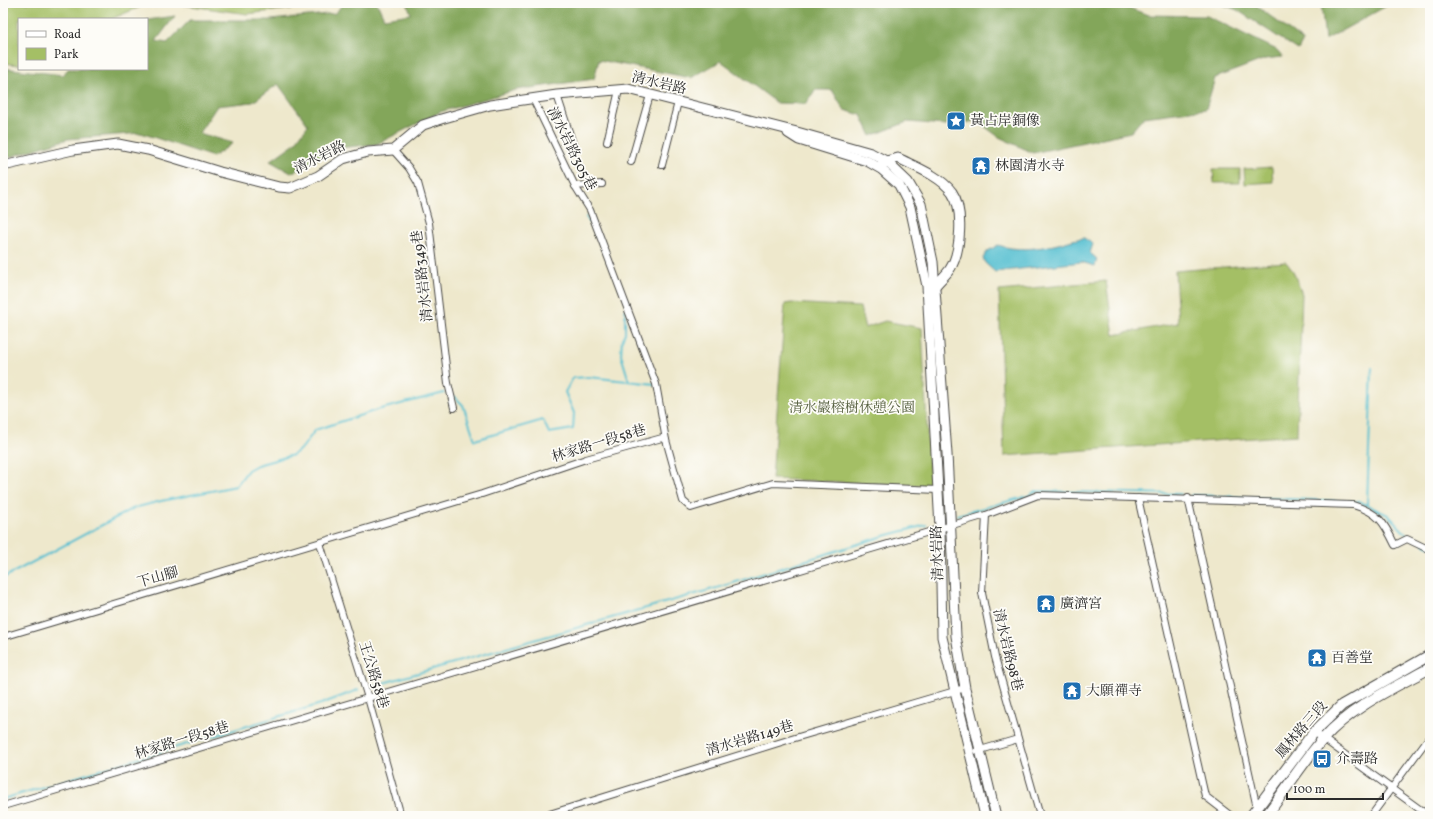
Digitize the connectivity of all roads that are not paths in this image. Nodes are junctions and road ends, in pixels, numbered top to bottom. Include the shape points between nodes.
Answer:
1 (619, 90) junction
2 (650, 94) junction
3 (557, 95) junction
4 (532, 99) junction
5 (678, 102) junction
6 (607, 142) dead end
7 (574, 147) dead end
8 (393, 150) junction
9 (631, 162) dead end
10 (662, 165) dead end
11 (884, 165) junction
12 (3, 166) edge
13 (602, 184) dead end
14 (575, 186) junction
15 (931, 286) junction
16 (454, 408) dead end
17 (666, 440) junction
18 (938, 490) junction
19 (1138, 498) junction
20 (1188, 498) junction
21 (986, 515) junction
22 (951, 525) junction
23 (940, 528) junction
24 (320, 543) junction
25 (1430, 550) edge
26 (3, 637) edge
27 (1430, 655) edge
28 (1430, 668) edge
29 (965, 688) junction
30 (955, 691) junction
31 (368, 698) junction
32 (1314, 732) junction
33 (1430, 736) edge
34 (1018, 739) junction
35 (1323, 739) junction
36 (980, 750) junction
37 (970, 754) junction
38 (1392, 788) junction
39 (3, 806) edge
40 (1254, 812) edge
41 (401, 816) edge
42 (543, 816) edge
43 (985, 816) edge
44 (996, 816) edge
45 (1040, 816) edge
46 (1231, 816) edge
47 (1266, 816) edge
48 (1371, 816) edge
49 (1429, 816) edge

1 - 2 street, 清水岩路 via 628,89
1 - 3 street, 清水岩路
1 - 6 street
2 - 5 street, 清水岩路
2 - 9 street
3 - 4 street, 清水岩路
3 - 7 street
4 - 8 street, 清水岩路 via 490,104 423,124
4 - 14 street, 清水岩路305巷
5 - 10 street
5 - 11 street, 清水岩路 via 784,130 799,140
8 - 12 street, 清水岩路 via 368,152 343,159 318,176 290,188 118,144 73,150
8 - 16 street, 清水岩路349巷 via 418,183 429,223 448,383
11 - 15 street, 清水岩路 via 899,185 910,207
11 - 15 street, 清水岩路 via 898,158 926,172 952,191 957,201 960,235 956,255 950,269
13 - 14 street
14 - 17 street, 清水岩路305巷 via 590,210 656,384
15 - 18 street, 清水岩路
15 - 22 street, 清水岩路
17 - 18 street, 林家路一段58巷 via 683,501 690,508 774,483
17 - 24 street, 林家路一段58巷 via 662,438 586,459 482,494
18 - 23 street, 清水岩路
19 - 20 street, 林家路一段58巷
19 - 21 street, 林家路一段58巷 via 1038,494
19 - 46 street via 1205,796
20 - 25 street, 林家路一段58巷 via 1353,505 1364,508 1385,523 1395,545 1406,539
20 - 40 street
21 - 22 street, 林家路一段58巷
21 - 34 street, 清水岩路98巷 via 982,593 995,657
22 - 23 street, 林家路一段58巷
22 - 29 street, 清水岩路 via 956,636
23 - 30 street, 清水岩路 via 942,637
23 - 31 street, 林家路一段58巷
24 - 26 street, 下山腳
24 - 31 street, 王公路58巷
27 - 32 main road, 鳳林路三段 via 1342,705
28 - 35 main road, 鳳林路三段 via 1354,713
29 - 30 street, 清水岩路149巷
29 - 36 street, 清水岩路
30 - 37 street, 清水岩路
30 - 42 street, 清水岩路149巷
31 - 39 street, 林家路一段58巷
31 - 41 street, 王公路58巷
32 - 35 street
32 - 40 main road, 鳳林路三段
33 - 38 street
34 - 36 street
34 - 45 street, 清水岩路98巷
35 - 38 street
35 - 47 main road, 鳳林路三段
36 - 37 street
36 - 44 street, 清水岩路
37 - 43 street, 清水岩路
38 - 48 street
38 - 49 street

